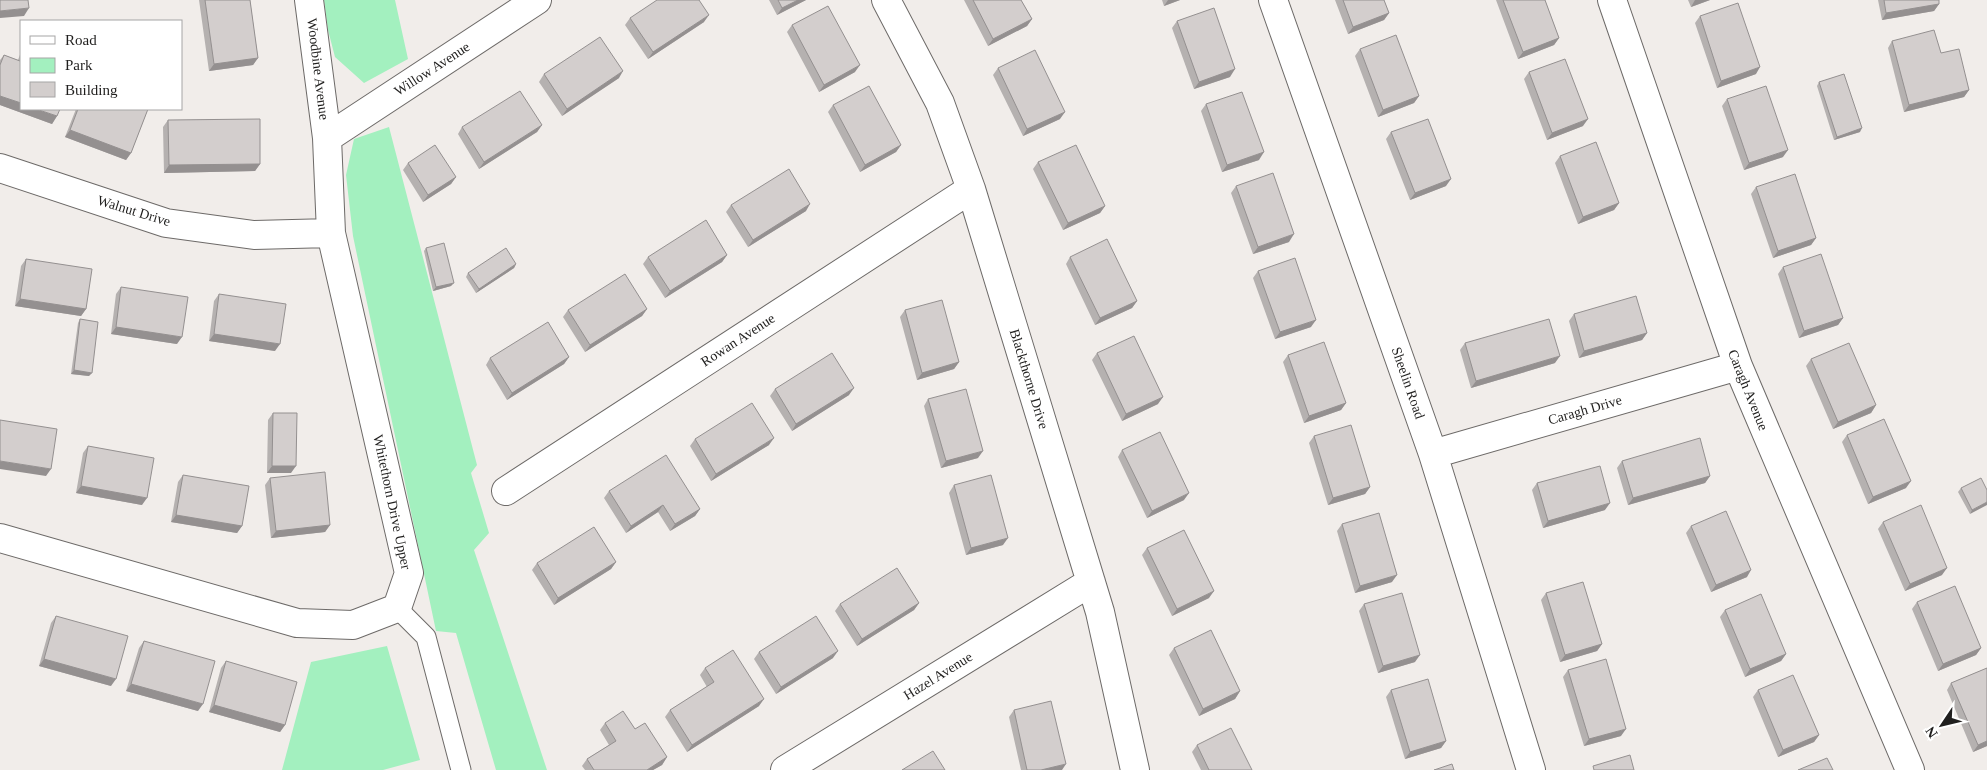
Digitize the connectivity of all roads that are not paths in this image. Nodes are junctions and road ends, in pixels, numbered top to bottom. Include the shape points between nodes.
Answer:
1 (309, 0) edge
2 (538, 0) edge
3 (886, 0) edge
4 (1274, 0) edge
5 (1612, 0) edge
6 (327, 138) junction
7 (0, 168) edge
8 (971, 190) junction
9 (331, 233) junction
10 (1738, 366) junction
11 (1433, 454) junction
12 (506, 490) dead end
13 (0, 538) edge
14 (1091, 582) junction
15 (397, 608) junction
16 (461, 770) edge
17 (785, 770) edge
18 (1135, 770) edge
19 (1531, 770) edge
20 (1910, 770) edge

1 - 6 street, Woodbine Avenue
2 - 6 street, Willow Avenue
3 - 8 street, Blackthorne Drive via 940,103
4 - 11 street, Sheelin Road
5 - 10 street, Caragh Avenue
6 - 9 street, Whitethorn Drive Upper
7 - 9 street, Walnut Drive via 166,223 254,234
8 - 12 street, Rowan Avenue
8 - 14 street, Blackthorne Drive
9 - 15 street, Whitethorn Drive Upper via 409,573
10 - 11 street, Caragh Drive
10 - 20 street, Caragh Avenue
11 - 19 street, Sheelin Road
13 - 15 street via 297,624 353,624
14 - 17 street, Hazel Avenue
14 - 18 street, Blackthorne Drive
15 - 16 lane via 426,636

